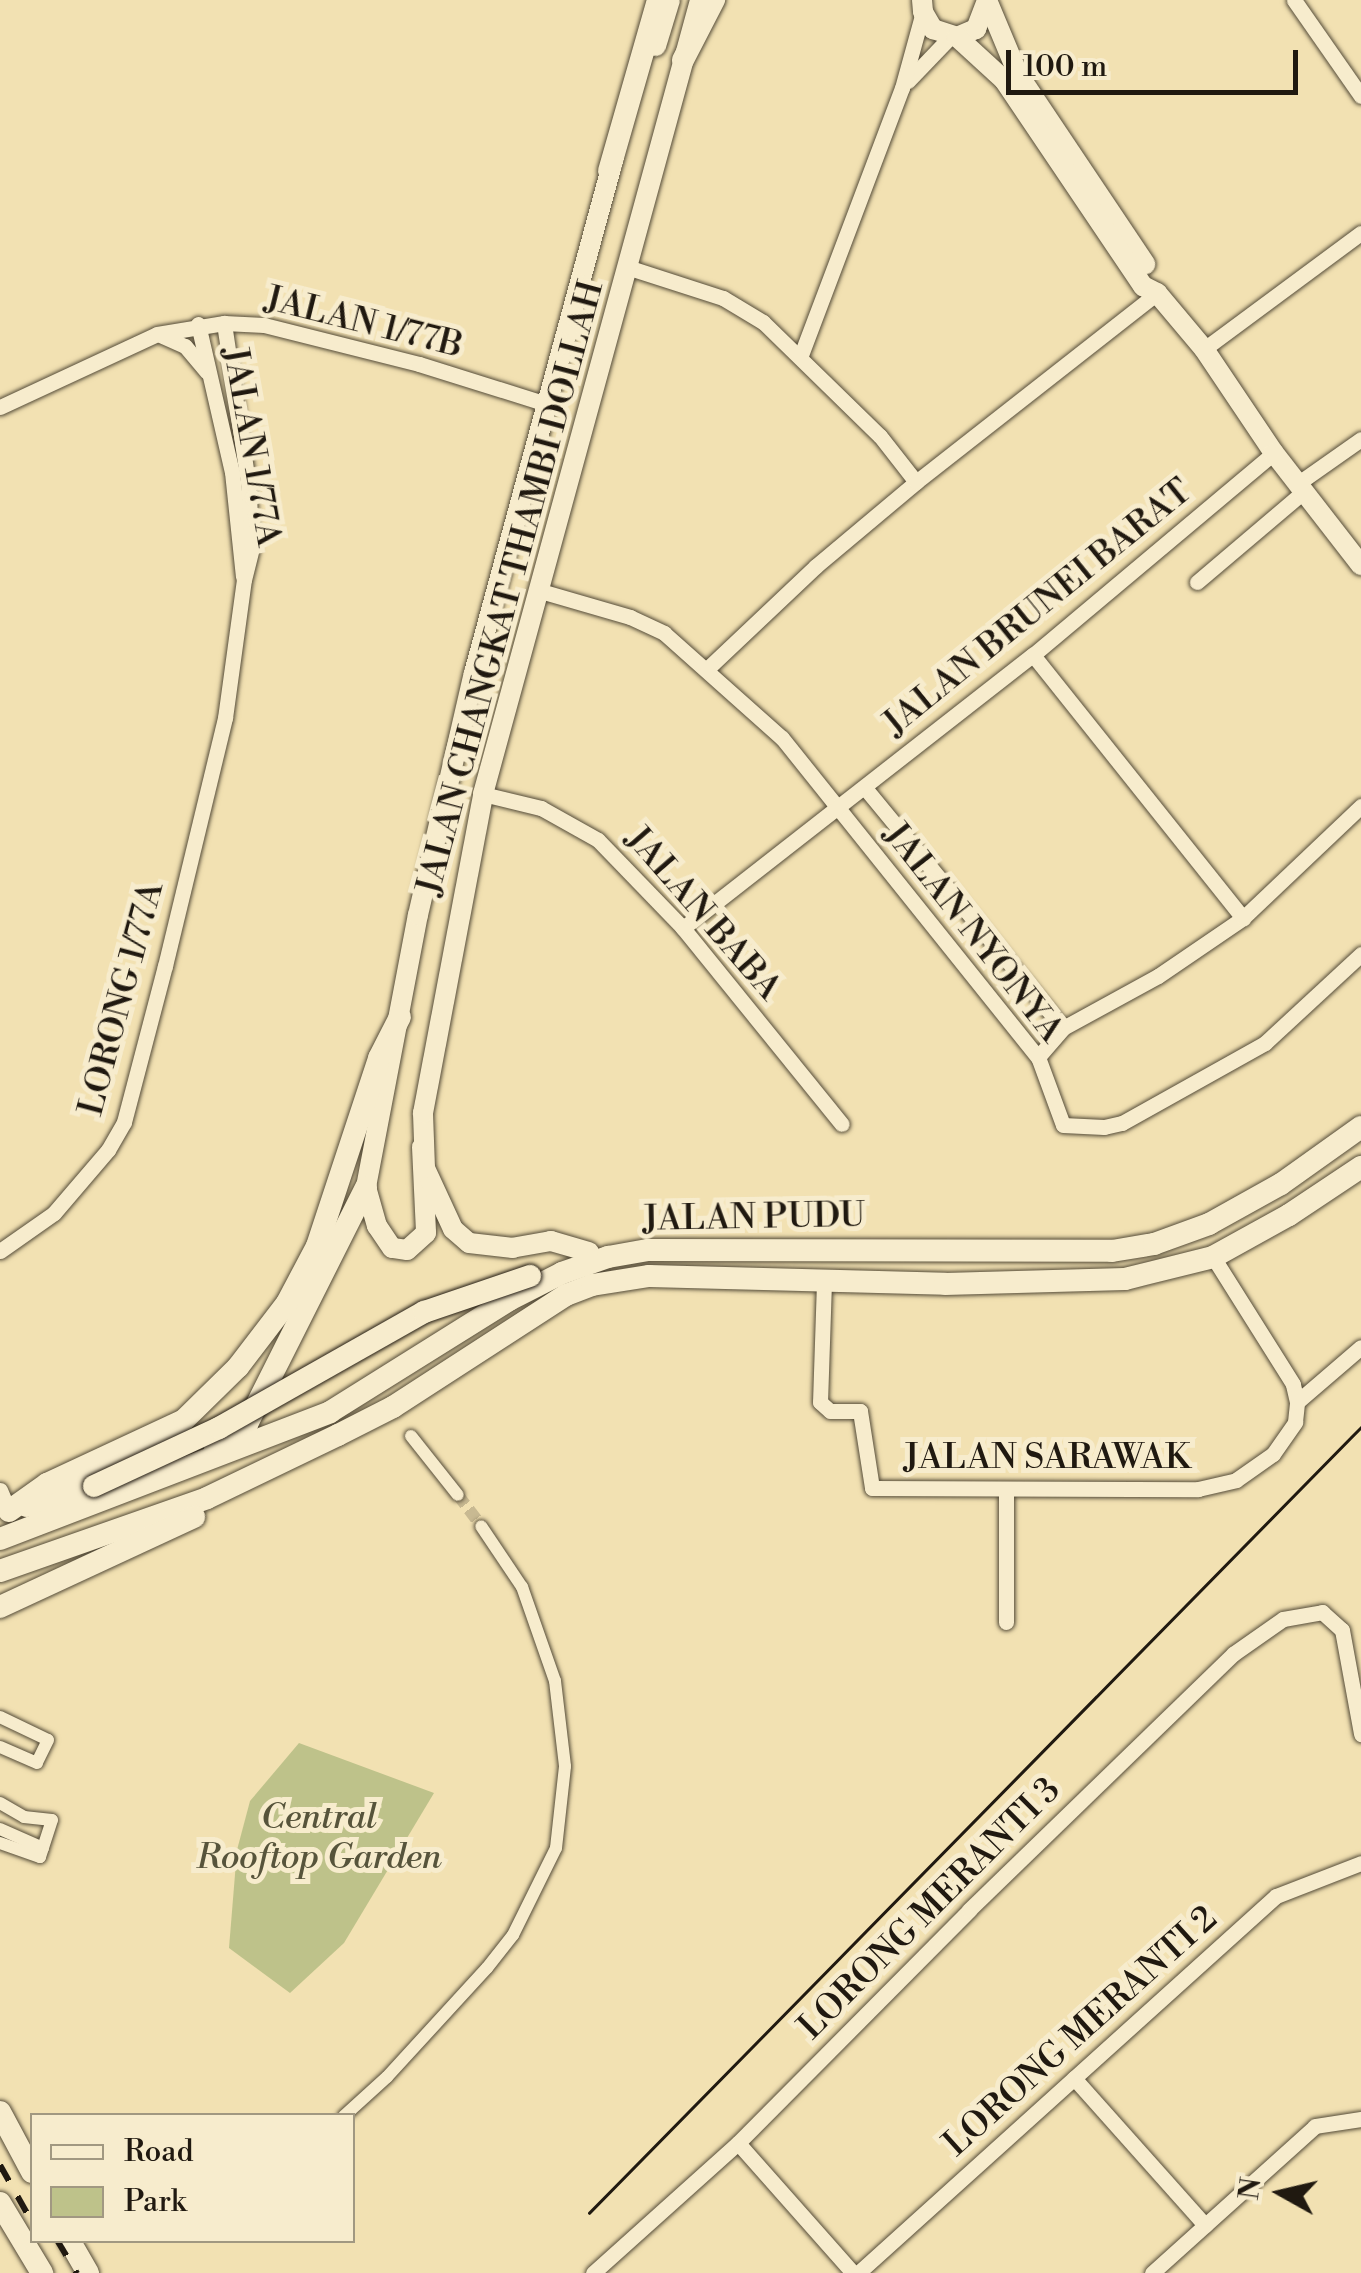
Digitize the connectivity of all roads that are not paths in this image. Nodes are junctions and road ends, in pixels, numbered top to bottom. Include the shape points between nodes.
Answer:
1 (658, 0) edge
2 (670, 0) edge
3 (700, 0) edge
4 (714, 0) edge
5 (987, 0) edge
6 (1294, 0) edge
7 (922, 6) edge
8 (953, 37) junction
9 (682, 60) junction
10 (1014, 81) junction
11 (902, 88) junction
12 (1361, 96) edge
13 (610, 171) junction
14 (1361, 233) edge
15 (630, 268) junction
16 (1157, 293) junction
17 (198, 324) junction
18 (224, 324) junction
19 (157, 334) junction
20 (1204, 349) junction
21 (801, 355) junction
22 (213, 379) junction
23 (548, 404) junction
24 (0, 407) edge
25 (1361, 439) edge
26 (1274, 453) junction
27 (916, 482) junction
28 (1300, 488) junction
29 (1361, 565) edge
30 (244, 580) junction
31 (1197, 582) dead end
32 (537, 590) junction
33 (1034, 655) junction
34 (707, 669) junction
35 (225, 718) joint
36 (865, 788) junction
37 (483, 794) junction
38 (1361, 806) edge
39 (837, 807) junction
40 (1243, 918) junction
41 (682, 928) junction
42 (1361, 954) edge
43 (400, 1017) junction
44 (1063, 1028) junction
45 (1038, 1057) junction
46 (842, 1124) dead end
47 (1361, 1127) edge
48 (422, 1147) junction
49 (1361, 1167) edge
50 (366, 1187) junction
51 (648, 1250) junction
52 (0, 1251) edge
53 (590, 1252) junction
54 (1213, 1258) junction
55 (824, 1282) junction
56 (1361, 1348) edge
57 (1297, 1402) junction
58 (393, 1408) junction
59 (412, 1436) dead end
60 (184, 1471) junction
61 (1006, 1491) junction
62 (458, 1495) tunnel mouth
63 (3, 1505) edge
64 (480, 1526) tunnel mouth
65 (0, 1538) edge
66 (0, 1571) edge
67 (0, 1606) edge
68 (1006, 1622) dead end
69 (0, 1717) edge
70 (1361, 1734) edge
71 (0, 1747) edge
72 (0, 1803) edge
73 (0, 1829) edge
74 (0, 1843) edge
75 (43, 1848) junction
76 (1361, 1863) edge
77 (1074, 2078) junction
78 (0, 2112) edge
79 (347, 2113) edge
80 (1361, 2120) edge
81 (738, 2143) junction
82 (30, 2168) edge
83 (0, 2204) edge
84 (1205, 2225) junction
85 (7, 2228) edge
86 (71, 2243) edge
87 (42, 2273) edge
88 (88, 2273) edge
89 (593, 2273) edge
90 (856, 2273) edge
91 (1152, 2273) edge

1 - 13 main road
2 - 13 street, JALAN CHANGKAT THAMBI DOLLAH
3 - 9 street, JALAN CHANGKAT THAMBI DOLLAH
4 - 9 main road
5 - 8 street via 976,28
5 - 10 street
6 - 12 street
7 - 8 street via 933,29
7 - 11 street
8 - 10 street
8 - 11 street
9 - 15 street, JALAN CHANGKAT THAMBI DOLLAH
10 - 16 street via 1143,286
11 - 21 street
13 - 23 street, JALAN CHANGKAT THAMBI DOLLAH
14 - 20 street
15 - 21 street via 744,309
15 - 32 street, JALAN CHANGKAT THAMBI DOLLAH
16 - 20 street
16 - 27 street
17 - 18 street, JALAN 1/77B
17 - 19 street, JALAN 1/77B
17 - 22 street, JALAN 1/77A
18 - 23 street, JALAN 1/77B via 264,325
18 - 30 street, JALAN 1/77A via 248,482 252,547
19 - 22 street via 185,346
19 - 24 street, JALAN 1/77B
20 - 26 street
21 - 27 street
22 - 30 street, JALAN 1/77A
23 - 43 street, JALAN CHANGKAT THAMBI DOLLAH via 464,711
25 - 28 street
26 - 28 street
26 - 33 street, JALAN BRUNEI BARAT
27 - 34 street
28 - 29 street
28 - 31 street
30 - 35 street, JALAN 1/77A
32 - 34 street, JALAN NYONYA via 630,617 664,633
32 - 37 street, JALAN CHANGKAT THAMBI DOLLAH
33 - 36 street, JALAN BRUNEI BARAT
33 - 40 street
34 - 39 street, JALAN NYONYA via 782,738
35 - 52 street, LORONG 1/77A via 124,1122 54,1214
36 - 39 street, JALAN BRUNEI BARAT
36 - 44 street
37 - 41 street, JALAN BABA via 541,808 579,827
37 - 48 street, JALAN CHANGKAT THAMBI DOLLAH via 428,1076
38 - 40 street
39 - 41 street, JALAN BRUNEI BARAT
39 - 45 street, JALAN NYONYA
40 - 44 street via 1158,976
41 - 46 street, JALAN BABA
42 - 45 street, JALAN NYONYA via 1265,1043 1122,1122 1062,1125
43 - 50 street, JALAN CHANGKAT THAMBI DOLLAH
43 - 63 main road via 379,1058 317,1246 287,1303 238,1367 184,1420
44 - 45 street
47 - 51 main road, JALAN PUDU via 1209,1224 1112,1252
48 - 50 street via 426,1232 418,1245 407,1250 384,1242
48 - 53 street, JALAN CHANGKAT THAMBI DOLLAH via 453,1228 469,1243 513,1248 551,1241
49 - 54 main road, JALAN PUDU
50 - 60 main road via 247,1424
51 - 53 main road
51 - 60 main road, JALAN PUDU via 562,1273 330,1412
53 - 63 main road, bridge via 424,1312 219,1428 94,1486
54 - 55 main road, JALAN PUDU via 1124,1280
54 - 57 street
55 - 58 main road, JALAN PUDU via 648,1276 592,1285 566,1294
55 - 61 street, JALAN SARAWAK via 820,1402 830,1411 860,1410 872,1488
56 - 57 street, JALAN SARAWAK
57 - 61 street, JALAN SARAWAK via 1287,1440 1236,1480 1198,1489
58 - 66 main road, JALAN PUDU via 207,1498
58 - 67 main road via 275,1482
59 - 62 street
60 - 65 main road, JALAN PUDU
61 - 68 street
64 - 79 street via 522,1587 555,1681 565,1766 556,1848 513,1935
69 - 71 street via 48,1740 37,1763
70 - 81 street, LORONG MERANTI 3 via 1342,1630 1322,1612 1283,1619 1234,1654
72 - 75 street via 24,1817 52,1820
73 - 75 street
74 - 75 street via 40,1857
76 - 77 street, LORONG MERANTI 2 via 1276,1896
77 - 84 street
77 - 90 street, LORONG MERANTI 2
78 - 82 main road
80 - 84 street via 1315,2126
81 - 89 street, LORONG MERANTI 3
81 - 90 street
83 - 85 main road
84 - 91 street
85 - 87 main road
86 - 88 main road

